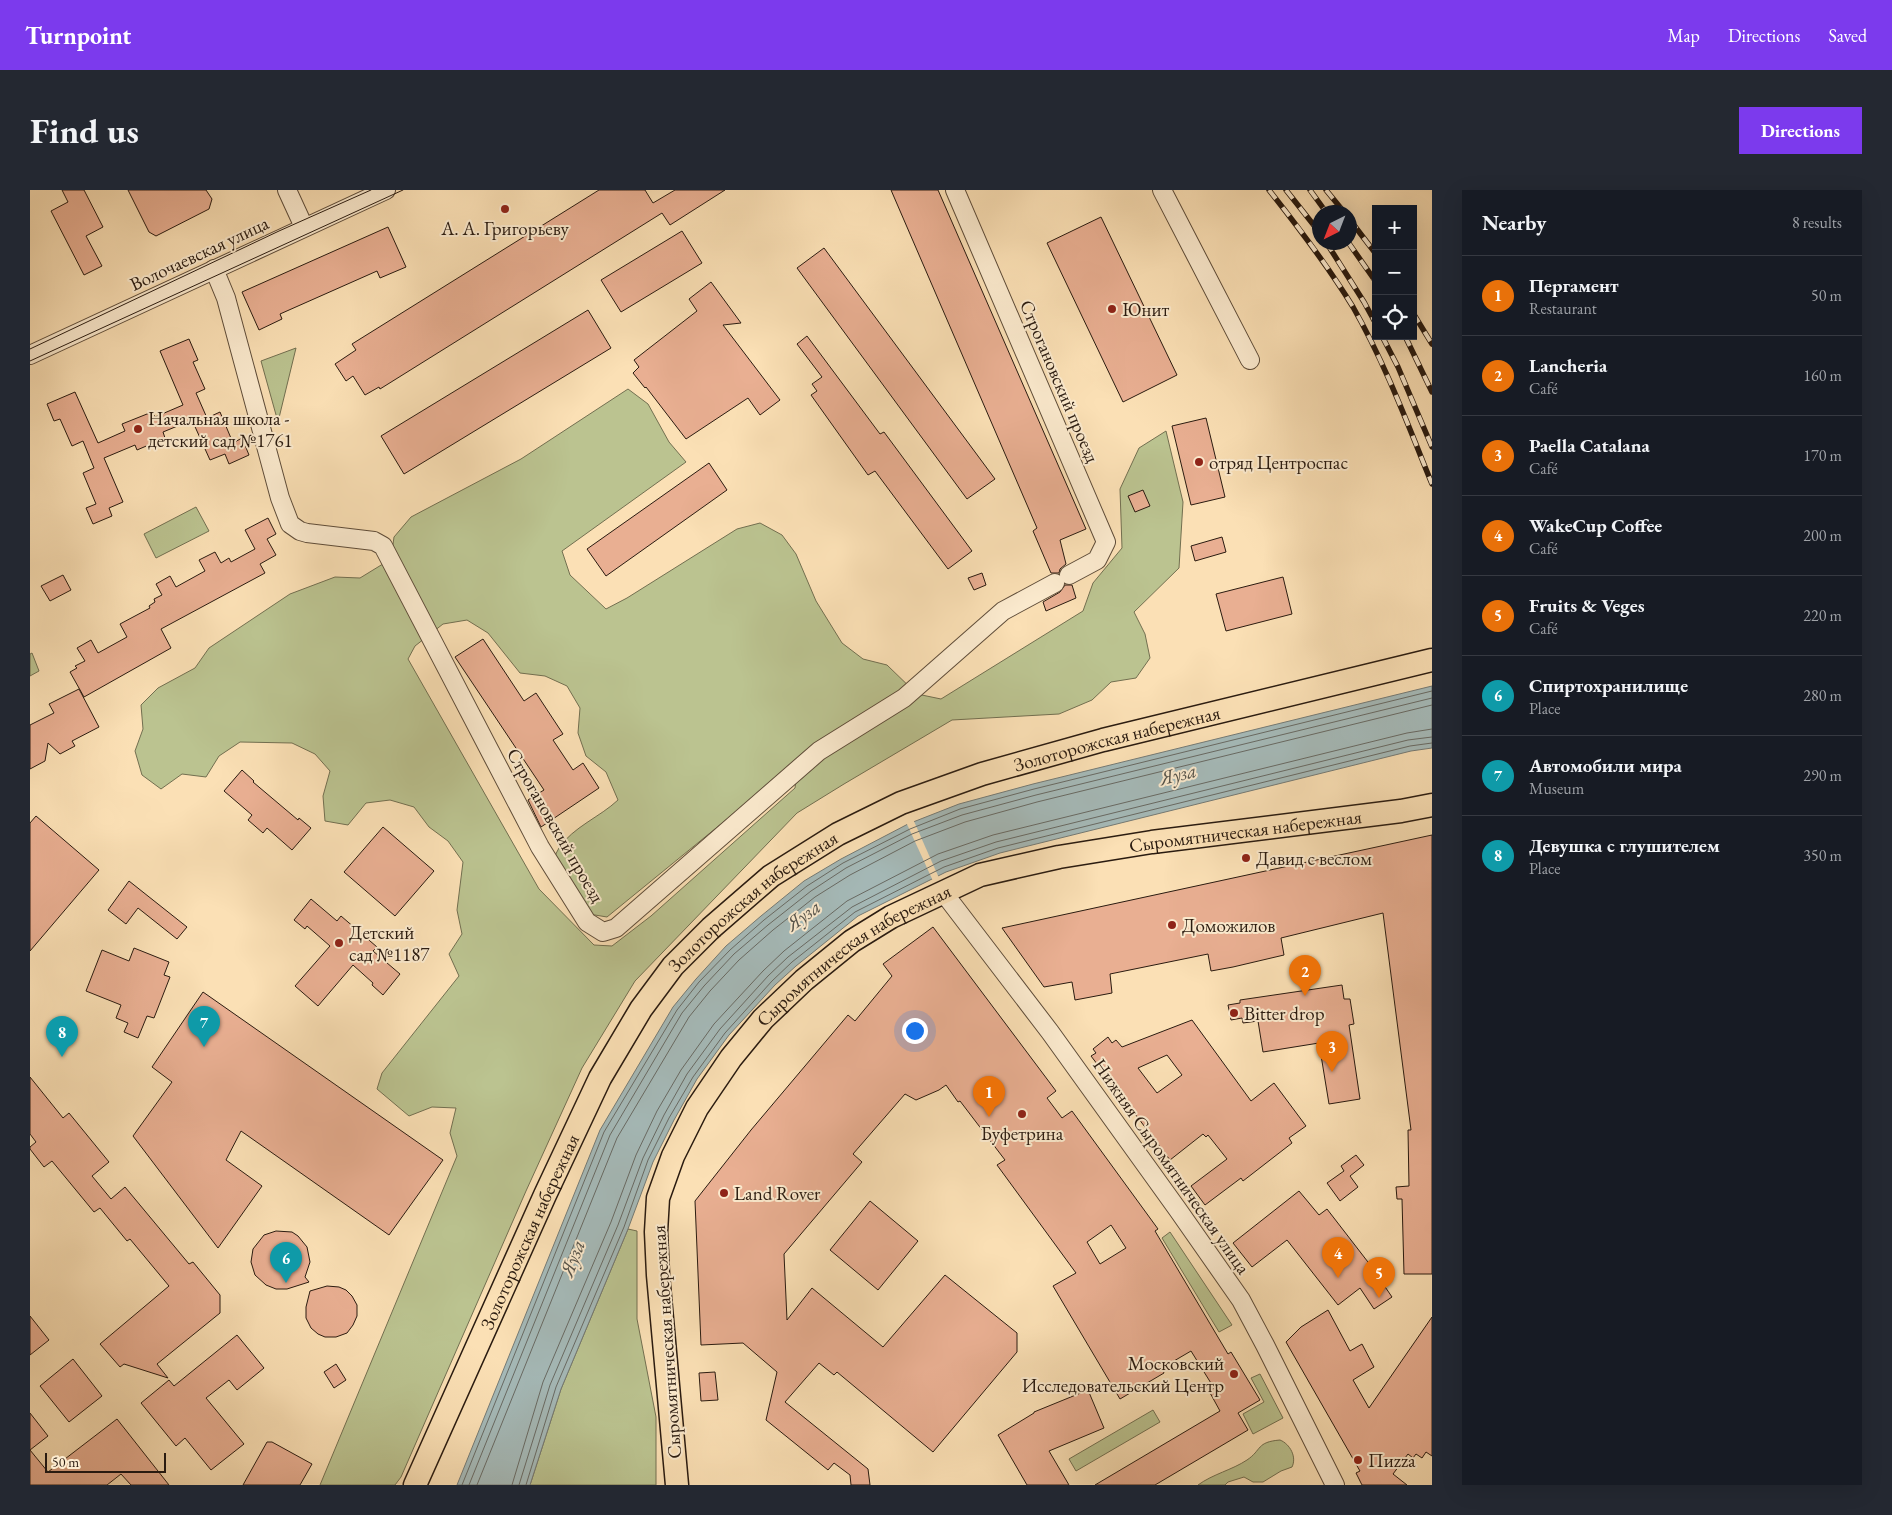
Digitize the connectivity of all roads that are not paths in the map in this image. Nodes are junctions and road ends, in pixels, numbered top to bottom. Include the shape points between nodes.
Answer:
1 (287, 190) edge
2 (386, 190) edge
3 (955, 190) edge
4 (1162, 190) edge
5 (304, 228) junction
6 (214, 270) junction
7 (30, 355) edge
8 (1250, 360) dead end
9 (1432, 660) edge
10 (1432, 804) edge
11 (943, 892) junction
12 (415, 1485) edge
13 (677, 1485) edge
14 (1335, 1485) edge

1 - 5 street
2 - 5 street, Волочаевская улица
3 - 6 street, Строгановский проезд via 1106,542 1097,560 1003,611 904,698 819,751 616,928 603,932 587,922 540,847 383,546 374,541 307,533 290,524 273,477 226,298
4 - 8 street
5 - 6 street, Волочаевская улица
6 - 7 street, Волочаевская улица
9 - 12 main road, Золоторожская набережная via 1103,740 982,774 901,803 838,834 771,876 673,966 641,1009 600,1078
10 - 11 main road, Сыромятническая набережная via 1401,811 1058,856 980,875
11 - 13 main road, Сыромятническая набережная via 891,917 852,941 820,965 763,1019 702,1101 673,1156 658,1198 656,1232
11 - 14 street, Нижняя Сыромятническая улица via 1050,1032 1241,1300

